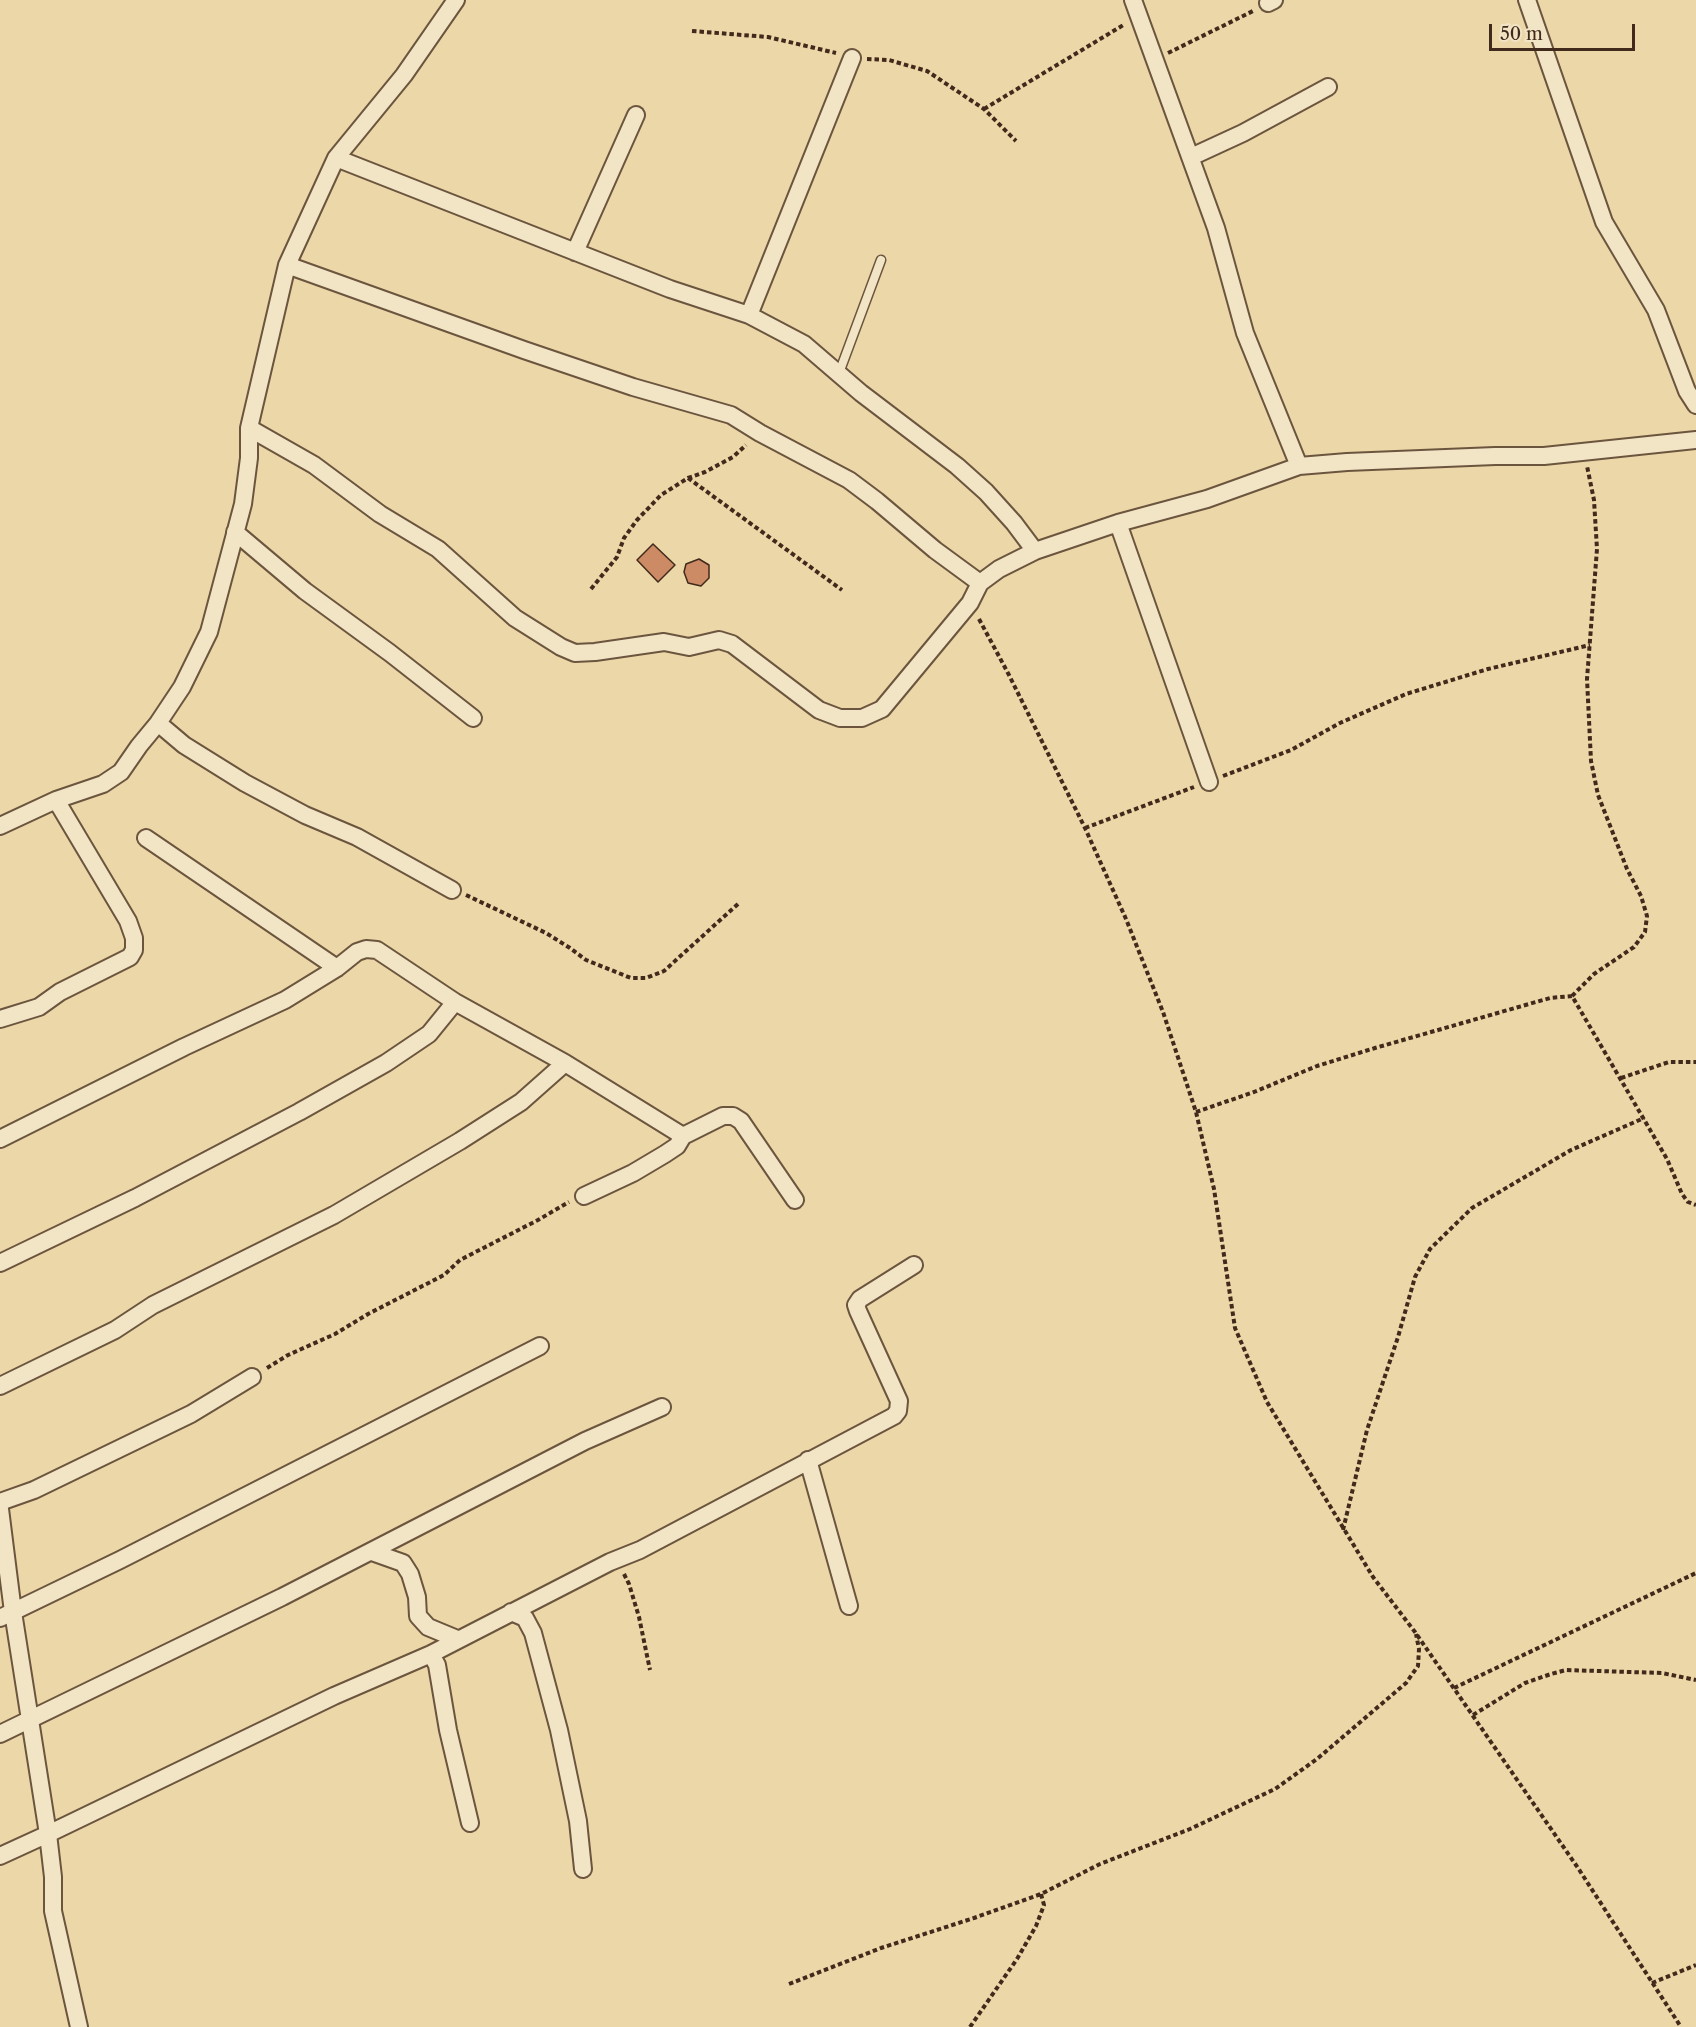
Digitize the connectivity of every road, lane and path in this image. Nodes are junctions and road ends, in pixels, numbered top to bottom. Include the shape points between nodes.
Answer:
1 (456, 0) edge
2 (1527, 0) edge
3 (1271, 2) edge
4 (1136, 8) edge
5 (852, 58) dead end
6 (1154, 60) junction
7 (1328, 87) dead end
8 (984, 109) dead end
9 (636, 115) dead end
10 (1191, 157) junction
11 (336, 158) junction
12 (575, 252) junction
13 (881, 260) dead end
14 (287, 265) junction
15 (749, 315) junction
16 (839, 373) junction
17 (1696, 405) edge
18 (249, 428) junction
19 (760, 433) junction
20 (1696, 440) edge
21 (1584, 451) junction
22 (1299, 466) junction
23 (688, 478) junction
24 (1118, 523) junction
25 (235, 532) junction
26 (1035, 551) junction
27 (980, 583) junction
28 (591, 590) dead end
29 (842, 590) dead end
30 (970, 603) junction
31 (1590, 645) junction
32 (473, 718) dead end
33 (158, 723) junction
34 (1209, 782) junction
35 (56, 800) junction
36 (0, 826) edge
37 (1085, 828) junction
38 (146, 838) dead end
39 (452, 890) joint
40 (739, 903) dead end
41 (337, 968) junction
42 (1572, 996) junction
43 (455, 1002) junction
44 (0, 1019) edge
45 (1696, 1062) edge
46 (565, 1063) junction
47 (1621, 1078) junction
48 (1196, 1112) junction
49 (1644, 1118) junction
50 (683, 1136) junction
51 (0, 1139) edge
52 (584, 1196) joint
53 (795, 1200) dead end
54 (1696, 1205) edge
55 (0, 1263) edge
56 (914, 1265) dead end
57 (540, 1346) dead end
58 (252, 1377) joint
59 (0, 1386) edge
60 (662, 1407) dead end
61 (808, 1460) junction
62 (0, 1502) edge
63 (0, 1509) edge
64 (1343, 1530) junction
65 (372, 1552) junction
66 (610, 1562) junction
67 (1696, 1573) edge
68 (849, 1606) dead end
69 (511, 1612) junction
70 (6, 1615) edge
71 (1415, 1632) junction
72 (457, 1640) junction
73 (431, 1654) junction
74 (650, 1670) dead end
75 (1696, 1680) edge
76 (1454, 1688) junction
77 (1473, 1715) junction
78 (29, 1720) junction
79 (0, 1734) edge
80 (470, 1823) dead end
81 (48, 1834) junction
82 (0, 1856) edge
83 (583, 1869) dead end
84 (1041, 1894) junction
85 (1696, 1965) edge
86 (1652, 1983) junction
87 (789, 1984) dead end
88 (79, 2027) edge
89 (970, 2027) edge
90 (1681, 2027) edge

1 - 11 street via 404,75
2 - 17 street via 1604,222 1656,310
3 - 6 path
4 - 6 street
4 - 8 path
5 - 15 street
6 - 10 street
7 - 10 street
9 - 12 street
10 - 22 street via 1216,228 1245,333
11 - 12 street
11 - 14 street
12 - 15 street
13 - 16 lane
14 - 18 street
14 - 19 street via 633,387 731,415
15 - 16 street via 804,344
16 - 26 street via 986,492
18 - 25 street via 243,504
18 - 30 street via 314,465 380,514 438,549 515,618 561,647 575,653 664,642 689,646 719,640 732,644 819,710 840,718 862,718 882,709
19 - 23 path via 733,457
19 - 27 street via 849,480
20 - 21 street
21 - 22 street
21 - 31 path via 1594,500 1597,549
22 - 24 street via 1207,499
23 - 28 path via 661,495 637,520 617,557
23 - 29 path
24 - 26 street
24 - 34 street
25 - 32 street via 304,591
25 - 33 street via 209,632 182,687
26 - 27 street
27 - 30 street
30 - 37 path
31 - 34 path via 1488,669 1406,694 1291,750
31 - 42 path via 1587,679 1591,761 1611,832 1647,916 1646,932 1634,946 1594,974
33 - 35 street via 121,772 103,784
33 - 39 street via 184,745 245,783 357,837
34 - 37 path
35 - 36 street
35 - 44 street via 128,921 134,950 130,957 60,992 39,1007
37 - 48 path via 1163,1012
38 - 41 street
39 - 40 path via 546,933 586,960 632,978 664,971
41 - 43 street via 357,951 377,950
41 - 51 street via 285,1000
42 - 47 path
42 - 48 path via 1550,998 1375,1048
43 - 46 street
43 - 55 street via 429,1034 386,1063 135,1198
45 - 47 path via 1669,1062
46 - 50 street
46 - 59 street via 521,1102 334,1215
47 - 49 path
48 - 64 path via 1214,1189 1235,1328 1267,1402
49 - 54 path via 1682,1194
49 - 64 path via 1571,1150 1472,1208 1430,1249 1415,1277 1367,1430
50 - 52 street via 665,1154
50 - 53 street via 723,1116 733,1116 741,1121
52 - 58 path via 460,1260 444,1275
56 - 61 street via 856,1305 900,1401 898,1411
57 - 70 street
58 - 62 street via 191,1414 34,1490
60 - 65 street via 585,1441
61 - 66 street via 640,1550
61 - 68 street
63 - 70 street
64 - 71 path
65 - 72 street via 403,1563 417,1597 418,1616 428,1627
65 - 78 street
66 - 69 street
66 - 74 path via 622,1570 629,1584
67 - 76 path
69 - 72 street
69 - 83 street via 525,1618 534,1633 578,1821
70 - 78 street
71 - 76 path
71 - 84 path via 1418,1666 1406,1683 1317,1759 1275,1789 1190,1829 1100,1864
72 - 73 street
73 - 80 street via 437,1665
73 - 81 street via 334,1696
75 - 77 path via 1662,1673 1566,1670 1525,1683
76 - 77 path
77 - 86 path
78 - 79 street
78 - 81 street
81 - 82 street
81 - 88 street via 53,1911
84 - 87 path
84 - 89 path via 1044,1905 1036,1926
85 - 86 path
86 - 90 path

